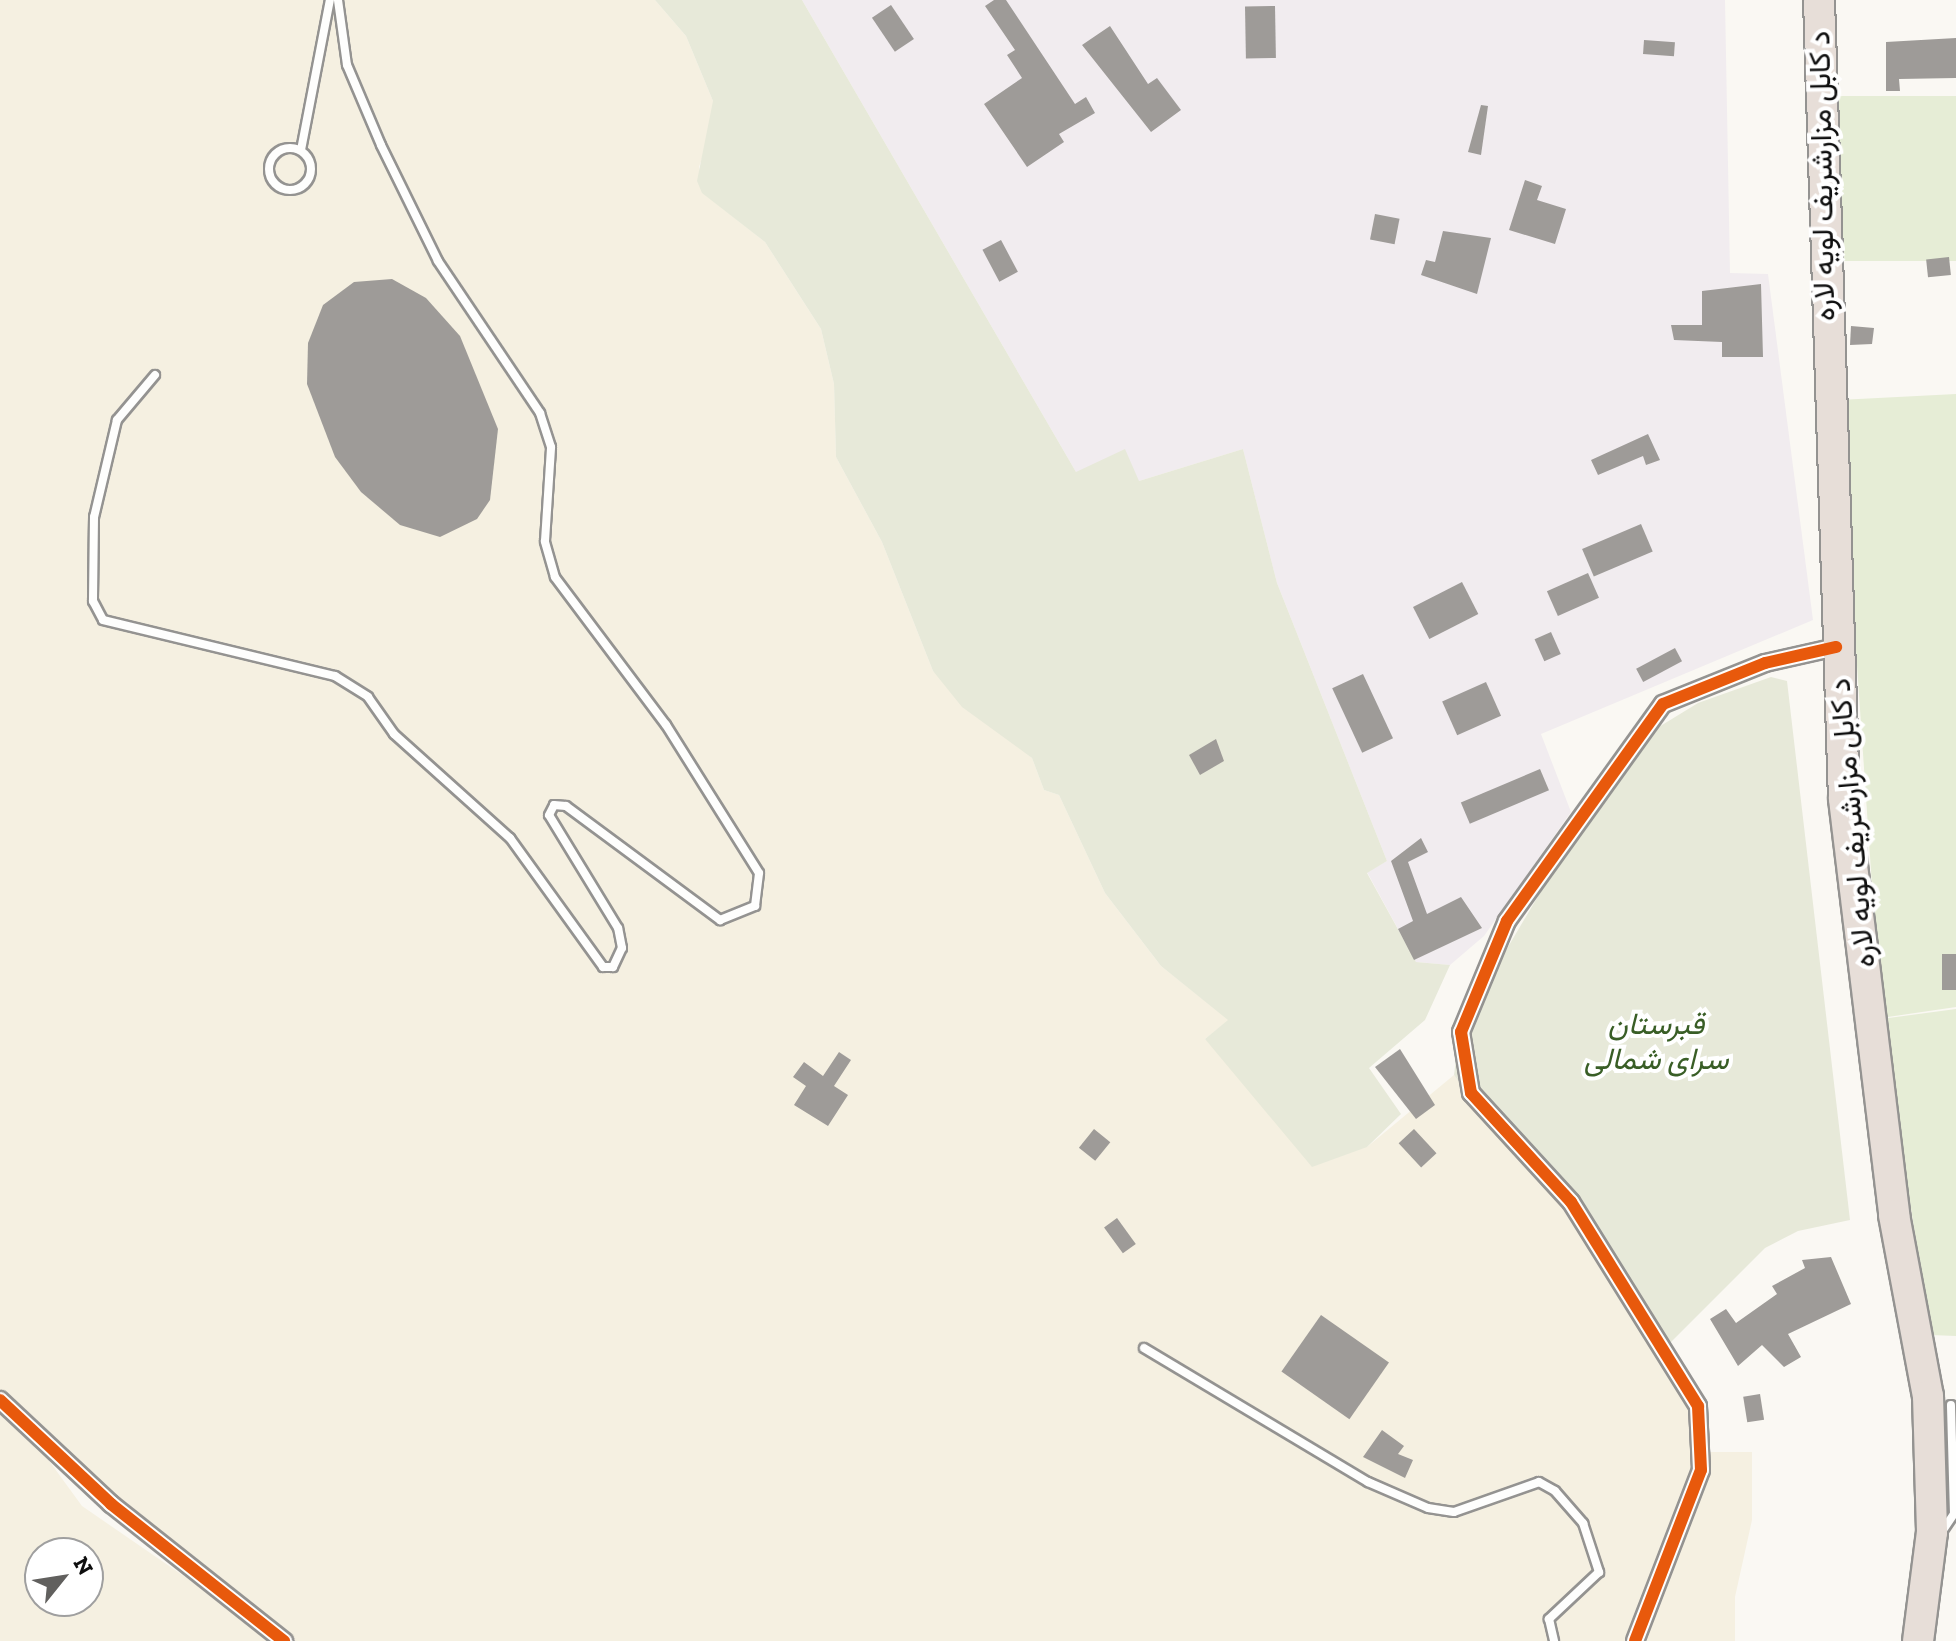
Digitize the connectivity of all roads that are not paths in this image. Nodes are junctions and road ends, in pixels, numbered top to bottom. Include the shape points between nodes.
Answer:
1 (330, 0) edge
2 (338, 0) edge
3 (1821, 2) edge
4 (301, 150) junction
5 (155, 375) dead end
6 (1836, 647) junction
7 (1144, 1348) dead end
8 (0, 1400) edge
9 (1945, 1403) edge
10 (284, 1641) edge
11 (1554, 1641) edge
12 (1635, 1641) edge
13 (1918, 1641) edge

1 - 4 lane
2 - 5 lane via 347,65 387,158 438,261 540,413 551,447 545,541 555,577 666,725 759,873 755,906 720,920 566,806 554,805 549,815 618,928 622,948 613,967 603,967 510,838 394,734 368,697 335,676 103,620 93,601 94,517 117,420
3 - 6 highway, د کابل مزارشریف لویه لاره
4 - 4 lane via 272,157 270,177 280,188 307,183 312,169
6 - 9 highway, د کابل مزارشریف لویه لاره via 1844,799 1885,1140
6 - 12 street via 1765,663 1663,704 1507,921 1461,1032 1471,1093 1571,1202 1698,1406 1701,1470
7 - 11 lane via 1368,1482 1428,1508 1454,1512 1539,1482 1555,1491 1583,1523 1599,1572 1549,1619
8 - 10 street via 111,1504
9 - 13 highway, د کابل مزارشریف لویه لاره

